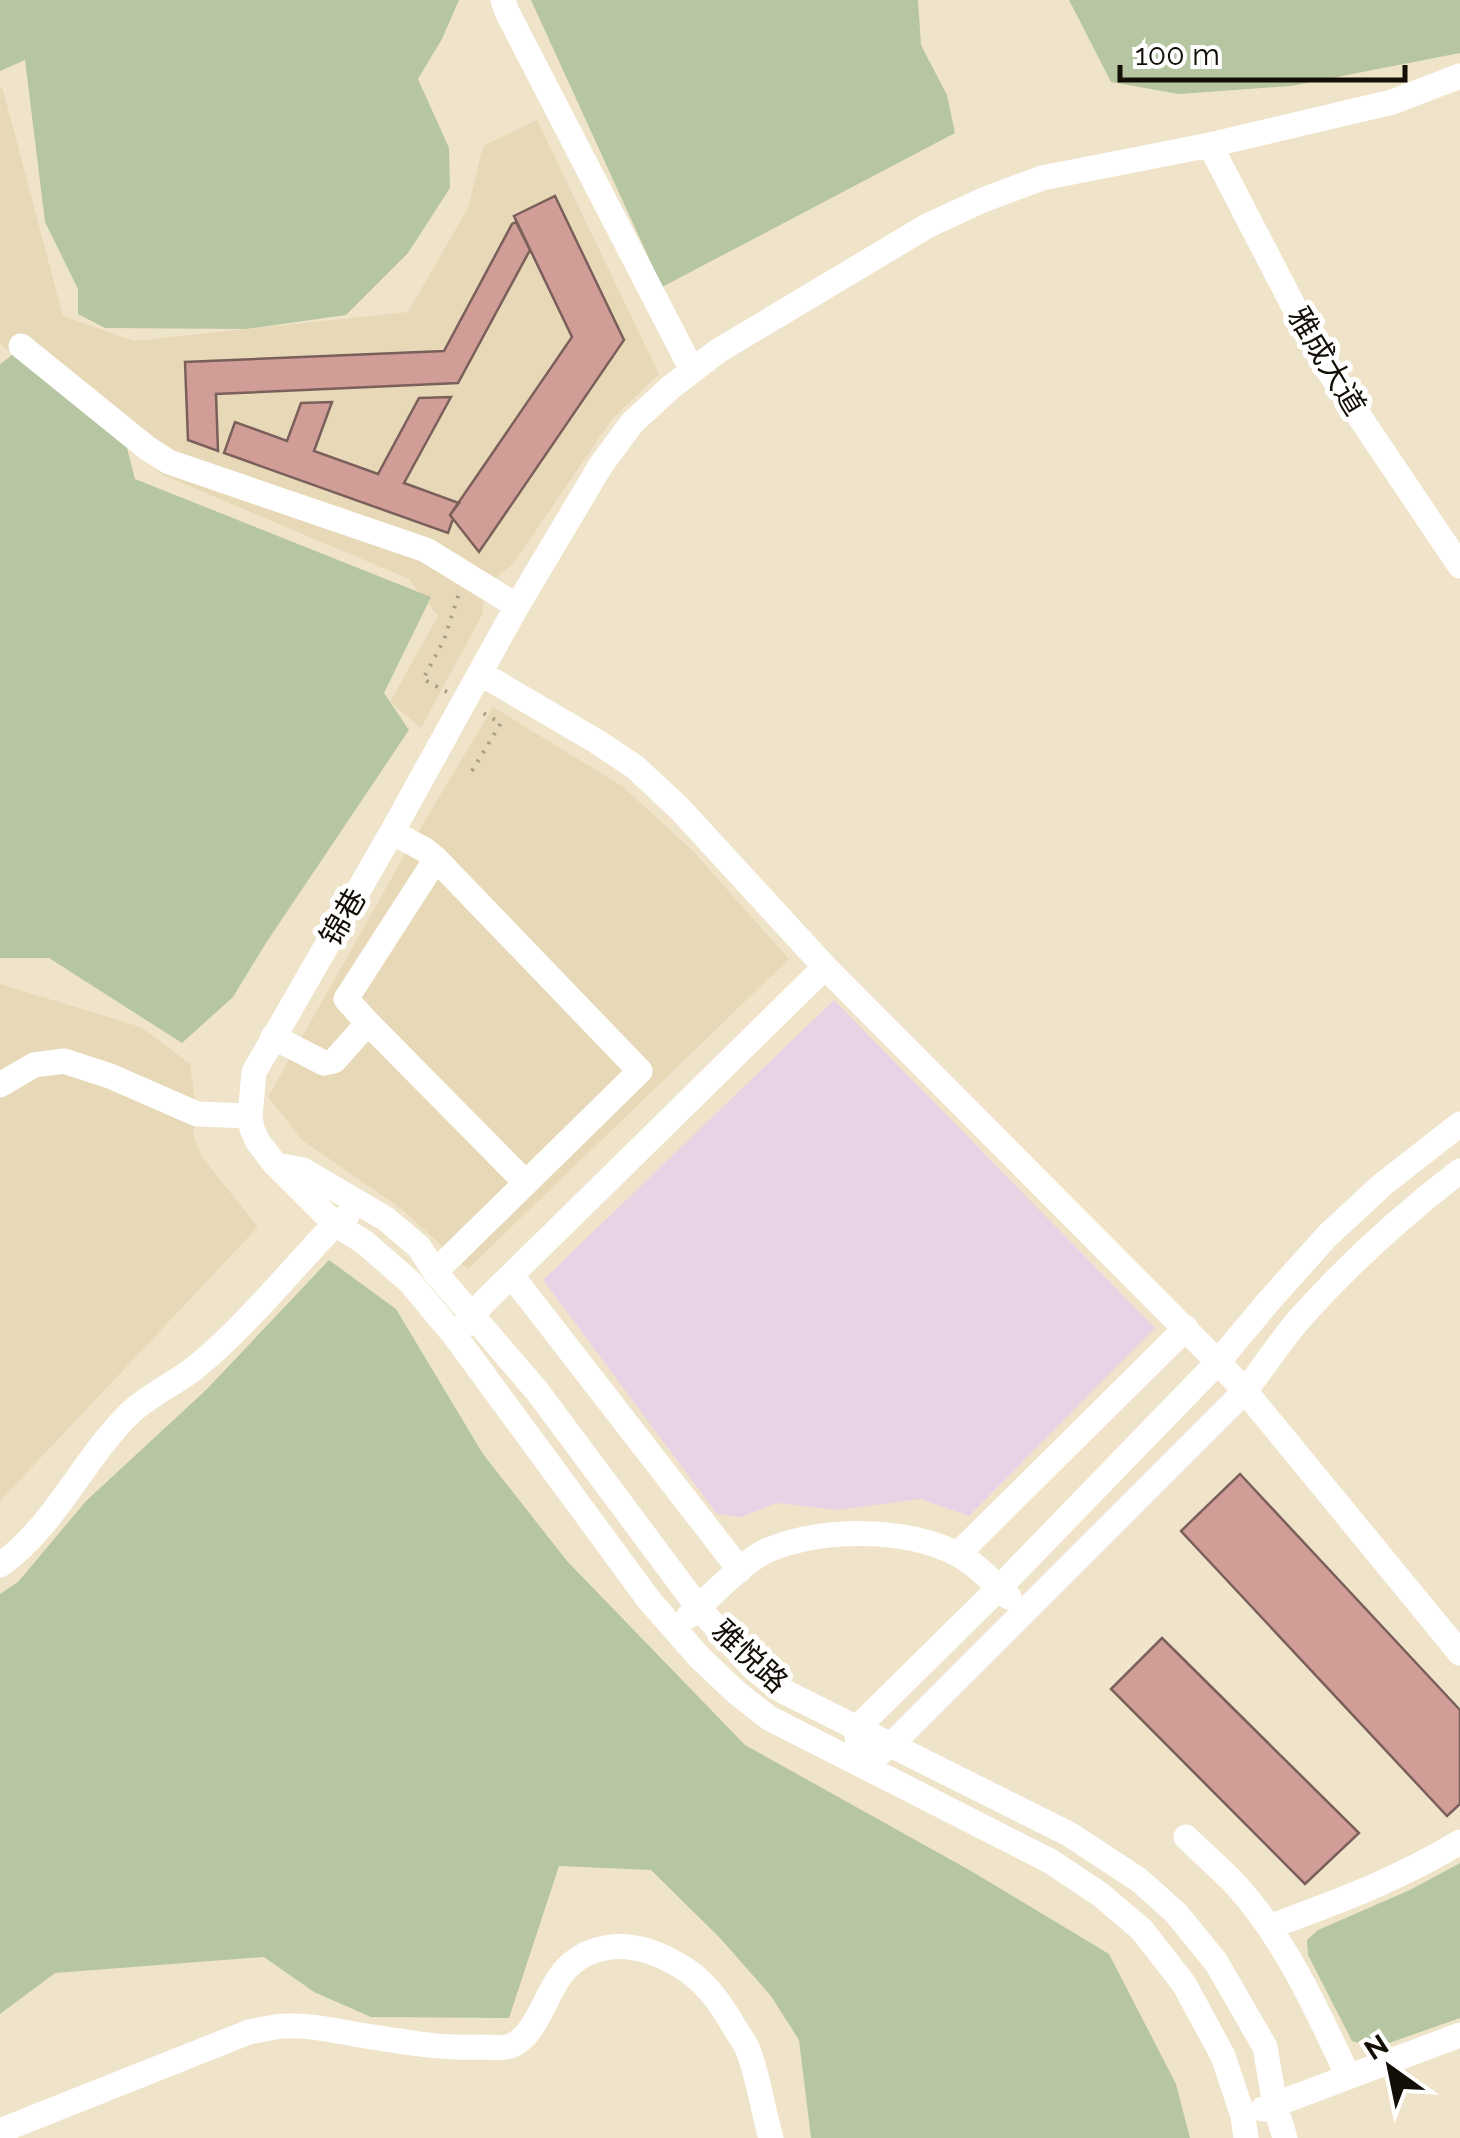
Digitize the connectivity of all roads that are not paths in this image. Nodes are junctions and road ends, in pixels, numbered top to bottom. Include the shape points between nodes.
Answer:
1 (503, 0) edge
2 (1460, 76) edge
3 (1210, 146) junction
4 (20, 346) dead end
5 (692, 370) junction
6 (1460, 566) edge
7 (516, 606) junction
8 (480, 673) junction
9 (392, 832) junction
10 (436, 859) junction
11 (826, 966) junction
12 (368, 1023) junction
13 (274, 1037) junction
14 (0, 1085) edge
15 (250, 1116) junction
16 (1460, 1124) edge
17 (276, 1164) junction
18 (1460, 1171) edge
19 (526, 1182) junction
20 (364, 1205) junction
21 (334, 1224) junction
22 (434, 1272) junction
23 (512, 1276) junction
24 (471, 1315) junction
25 (1186, 1328) junction
26 (455, 1336) junction
27 (1218, 1362) junction
28 (1245, 1391) junction
29 (958, 1554) junction
30 (0, 1566) edge
31 (740, 1570) junction
32 (999, 1588) junction
33 (698, 1607) junction
34 (1025, 1612) junction
35 (674, 1629) junction
36 (1460, 1653) edge
37 (856, 1729) junction
38 (891, 1745) junction
39 (861, 1765) junction
40 (1186, 1837) dead end
41 (1460, 1842) edge
42 (1269, 1927) junction
43 (1460, 2035) edge
44 (1348, 2076) junction
45 (1275, 2104) junction
46 (1244, 2127) edge
47 (0, 2131) edge
48 (771, 2138) edge
49 (1285, 2138) edge

1 - 5 street
2 - 3 street, 锦巷 via 1392,102
3 - 5 street, 锦巷 via 1042,178 983,200 927,226
3 - 6 street, 雅成大道 via 1322,361
4 - 7 street via 169,462 426,550
5 - 7 street, 锦巷 via 632,423
7 - 8 street, 锦巷
8 - 9 street, 锦巷
8 - 11 street via 634,767
9 - 10 street
9 - 13 street, 锦巷
10 - 12 street via 346,999
10 - 19 street via 640,1071
11 - 23 street
11 - 25 street
12 - 13 street via 334,1061 324,1063
12 - 19 street
13 - 15 street, 锦巷 via 254,1072
14 - 15 street via 34,1066 64,1060 196,1114
15 - 17 street via 258,1142
16 - 27 street via 1328,1235
17 - 20 street, 雅悦路 via 303,1170
17 - 21 street
18 - 28 street via 1351,1264
19 - 22 street
20 - 21 street
20 - 22 street, 雅悦路 via 420,1246
21 - 26 street via 410,1282
21 - 30 street via 194,1369 128,1415 39,1532
22 - 24 street, 雅悦路
23 - 24 street
23 - 31 street
24 - 26 street
24 - 33 street, 雅悦路 via 537,1391
25 - 27 street
25 - 29 street
26 - 35 street
27 - 28 street
27 - 32 street
28 - 34 street
28 - 36 street
29 - 31 street via 913,1538 827,1536 763,1552
29 - 32 street
31 - 33 street
32 - 34 street
32 - 37 street
33 - 35 street
33 - 37 street, 雅悦路 via 781,1690
34 - 38 street
35 - 39 street via 770,1718
37 - 38 street, 雅悦路
37 - 39 street
38 - 39 street
38 - 45 street, 雅悦路 via 1069,1834 1176,1913 1216,1962 1265,2048
39 - 46 street via 1050,1862 1142,1930 1184,1984 1223,2056
40 - 42 street
41 - 42 street via 1345,1900
42 - 44 street
43 - 44 street
44 - 45 street
45 - 46 street
45 - 49 street, 雅悦路
47 - 48 street via 249,2032 282,2026 414,2044 509,2046 532,2027 570,1964 604,1947 623,1946 669,1958 700,1978 748,2050

